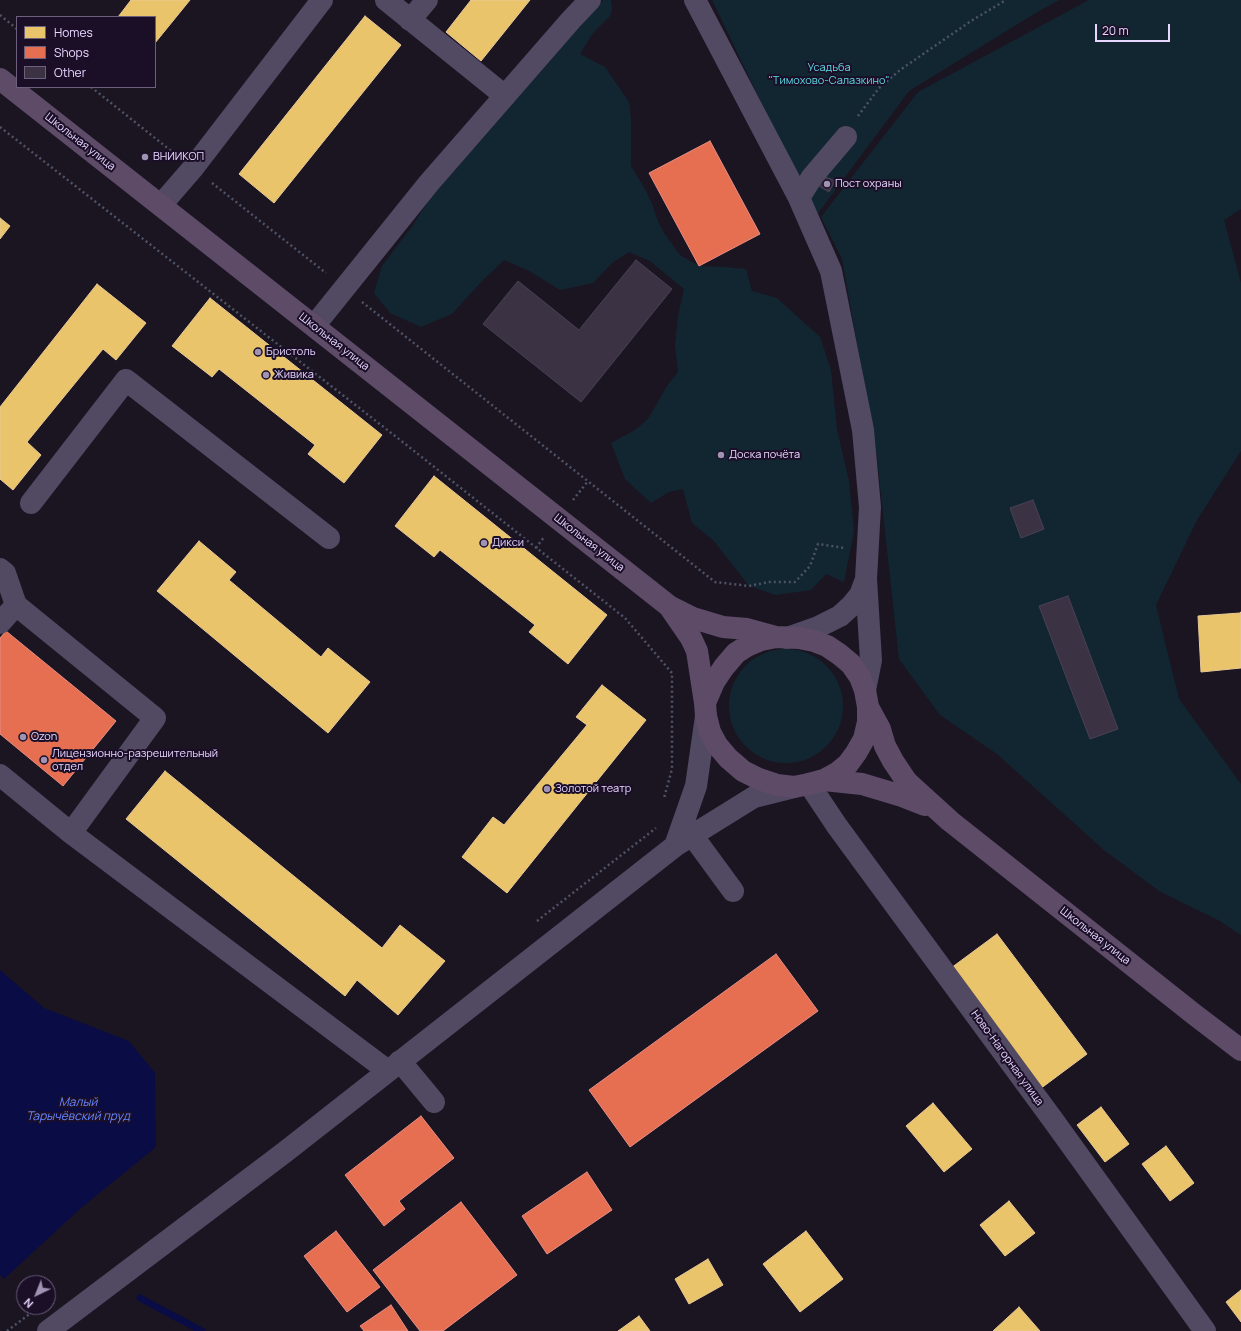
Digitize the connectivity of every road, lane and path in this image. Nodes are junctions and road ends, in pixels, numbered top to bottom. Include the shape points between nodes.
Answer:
1 (322, 0) edge
2 (386, 0) edge
3 (427, 0) edge
4 (590, 0) edge
5 (695, 0) edge
6 (1006, 0) edge
7 (0, 15) edge
8 (410, 20) junction
9 (16, 28) edge
10 (0, 79) edge
11 (92, 88) edge
12 (505, 96) junction
13 (0, 127) edge
14 (846, 137) joint
15 (193, 168) junction
16 (799, 198) junction
17 (161, 205) junction
18 (344, 288) junction
19 (314, 326) junction
20 (31, 503) dead end
21 (329, 538) dead end
22 (868, 552) junction
23 (0, 569) edge
24 (866, 579) junction
25 (16, 605) junction
26 (669, 606) junction
27 (0, 623) edge
28 (781, 637) junction
29 (867, 699) junction
30 (705, 709) junction
31 (0, 775) edge
32 (809, 784) junction
33 (663, 805) dead end
34 (950, 821) junction
35 (657, 827) dead end
36 (71, 833) junction
37 (684, 841) junction
38 (733, 891) dead end
39 (534, 924) dead end
40 (1241, 1050) edge
41 (394, 1066) junction
42 (434, 1102) dead end
43 (28, 1315) edge
44 (7, 1331) edge
45 (48, 1331) edge
46 (1205, 1331) edge

1 - 15 street
2 - 8 street
3 - 8 street
4 - 12 street
5 - 16 street
6 - 14 path via 900,70 879,88
7 - 9 path
8 - 12 street
10 - 17 main road, Школьная улица
11 - 15 path
12 - 18 street via 429,183
13 - 33 path via 625,618 672,673 672,769
14 - 16 street via 812,177
15 - 17 street
15 - 18 path
16 - 22 street via 831,271 863,430 870,507
17 - 19 main road, Школьная улица
18 - 19 street
18 - 22 path via 715,582 749,586 769,582 795,582 810,566 818,544
19 - 26 main road, Школьная улица
20 - 21 street via 126,380
22 - 24 street
23 - 25 street via 5,573
24 - 28 street via 860,595 840,616 818,627
24 - 29 street via 871,660
25 - 27 street
25 - 36 street via 155,718
26 - 28 main road via 706,622
26 - 30 main road via 697,652
28 - 29 main road via 814,641 839,654 851,664 860,677
28 - 30 main road via 761,640 736,653 714,682
29 - 32 main road via 868,722 864,739 856,753 837,773
29 - 34 main road via 888,751 907,782
30 - 32 main road via 710,732 717,744 743,771 778,785
30 - 37 street via 696,786
31 - 36 street
32 - 34 main road via 862,784 929,807
32 - 37 street via 754,797
32 - 46 street, Ново-Нагорная улица via 841,832
34 - 40 main road, Школьная улица
35 - 39 path
36 - 41 street
37 - 38 street
37 - 41 street
41 - 42 street
41 - 45 street
43 - 44 path

